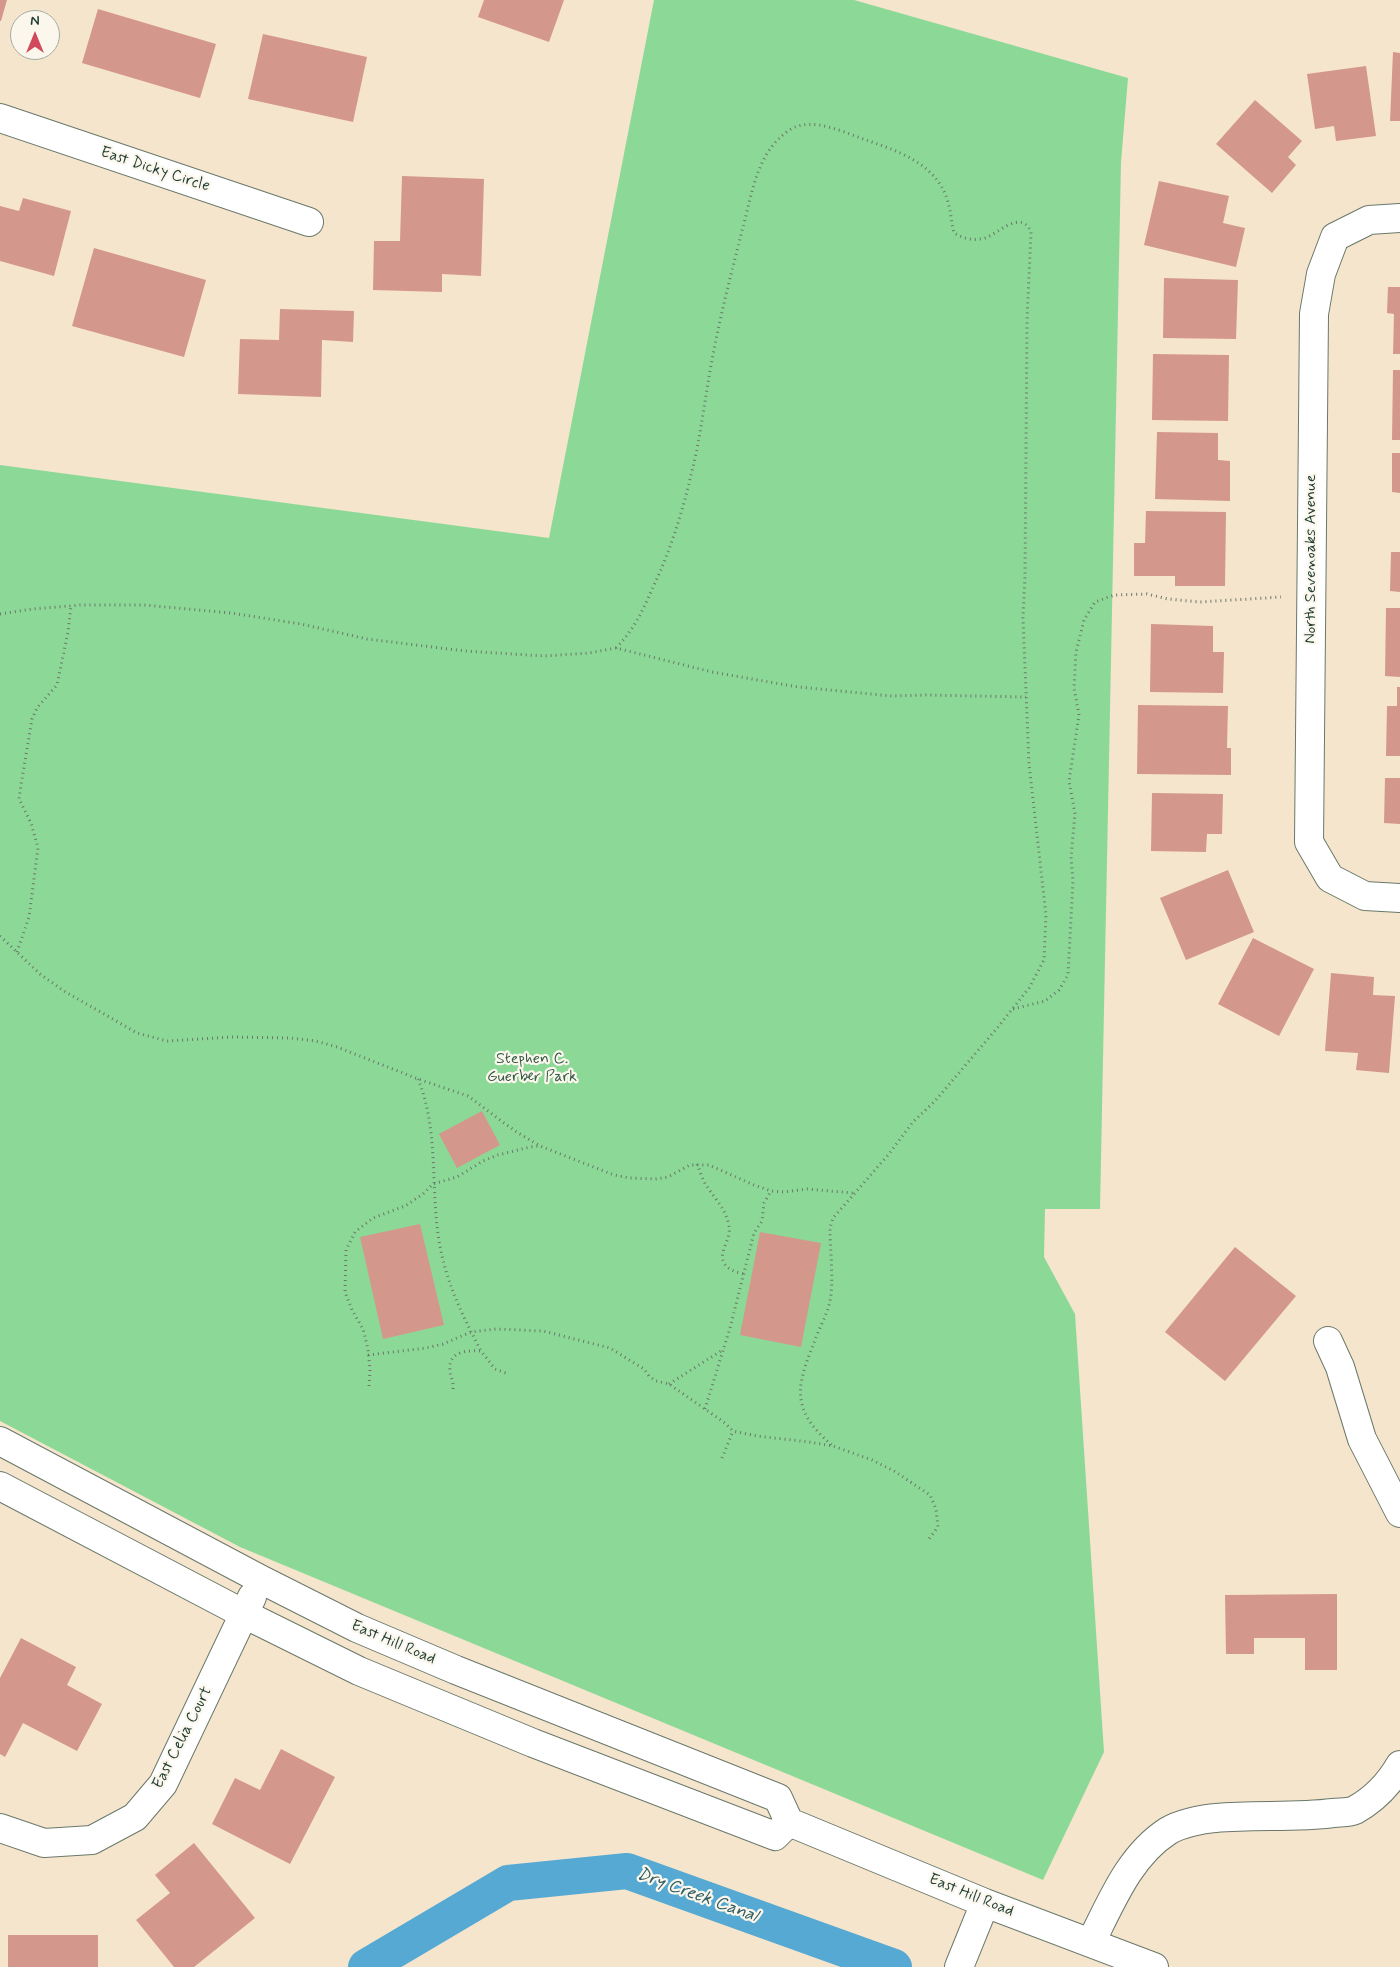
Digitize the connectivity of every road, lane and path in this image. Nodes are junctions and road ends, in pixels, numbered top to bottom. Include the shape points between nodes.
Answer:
1 (0, 118) edge
2 (1400, 218) edge
3 (309, 222) dead end
4 (1282, 597) dead end
5 (70, 606) junction
6 (0, 614) edge
7 (616, 648) junction
8 (1026, 697) junction
9 (1400, 898) edge
10 (0, 936) edge
11 (17, 952) junction
12 (1013, 1009) junction
13 (418, 1079) junction
14 (540, 1146) junction
15 (697, 1164) junction
16 (433, 1184) junction
17 (771, 1191) junction
18 (854, 1193) junction
19 (744, 1274) junction
20 (471, 1332) junction
21 (1328, 1341) dead end
22 (724, 1349) junction
23 (481, 1351) junction
24 (368, 1355) junction
25 (506, 1373) dead end
26 (669, 1384) junction
27 (369, 1386) dead end
28 (453, 1389) dead end
29 (706, 1409) junction
30 (733, 1431) junction
31 (0, 1441) edge
32 (833, 1446) junction
33 (722, 1458) dead end
34 (0, 1486) edge
35 (1393, 1489) edge
36 (1400, 1513) edge
37 (929, 1539) dead end
38 (260, 1579) junction
39 (244, 1614) junction
40 (1400, 1765) edge
41 (789, 1822) junction
42 (0, 1828) edge
43 (985, 1903) junction
44 (1091, 1942) junction
45 (958, 1967) edge
46 (1154, 1967) edge

1 - 3 street, East Dicky Circle
2 - 9 street, North Sevenoaks Avenue via 1369,220 1335,237 1321,274 1314,314 1309,842 1330,878 1365,896
4 - 12 path via 1200,602 1168,600 1146,594 1114,595 1095,602 1084,620 1076,652 1074,688 1078,715 1069,780 1075,814 1068,976 1059,990 1045,1001
5 - 6 path
5 - 7 path via 144,605 231,613 301,624 356,638 499,654 544,656
5 - 11 path via 57,685 36,708 20,785 19,799 31,823 38,848 28,917
7 - 8 path via 712,672 798,687 892,696
7 - 8 path via 628,636 649,597 676,530 692,471 724,303 758,172 782,136 800,125 827,127 899,151 924,167 941,186 947,198 954,233 962,238 983,238 1014,222 1022,222 1031,232 1026,320 1023,618
8 - 12 path via 1029,764 1043,882 1044,960
10 - 11 path
11 - 13 path via 64,991 137,1033 167,1041 260,1037 316,1041
12 - 18 path
13 - 14 path via 468,1096
13 - 16 path via 429,1118
14 - 15 path via 614,1175 630,1178 668,1177
14 - 16 path via 498,1155 457,1177
15 - 17 path via 709,1165
15 - 19 path via 705,1184 721,1204 729,1226 730,1235 722,1258 734,1272
16 - 20 path via 445,1267
16 - 24 path via 405,1206 373,1218 355,1232 346,1250 345,1292 363,1329
17 - 18 path via 808,1189
17 - 19 path via 764,1203 762,1221 754,1233
18 - 32 path via 833,1218 830,1228 830,1303 802,1378 800,1398 804,1414 816,1432
19 - 22 path
20 - 23 path
20 - 24 path via 426,1348
20 - 26 path via 529,1329 587,1341 610,1348 644,1369 656,1381
21 - 35 street via 1340,1367 1362,1439
22 - 26 path
22 - 29 path
23 - 25 path via 495,1369
23 - 28 path via 468,1350 456,1354 450,1362
24 - 27 path
26 - 29 path
29 - 30 path
30 - 32 path
30 - 33 path
31 - 38 street, East Hill Road
32 - 37 path via 894,1470 930,1495 938,1527
34 - 39 street
35 - 36 street
38 - 39 street, East Celia Court
38 - 41 street, East Hill Road via 357,1628 778,1798
39 - 41 street via 359,1671 707,1811 775,1836
39 - 42 street, East Celia Court via 163,1784 135,1817 92,1840 44,1843
40 - 44 street via 1376,1796 1354,1811 1308,1816 1246,1815 1203,1819 1169,1830 1129,1869
41 - 43 street, East Hill Road
43 - 44 street, East Hill Road
43 - 45 street
44 - 46 street, East Hill Road

